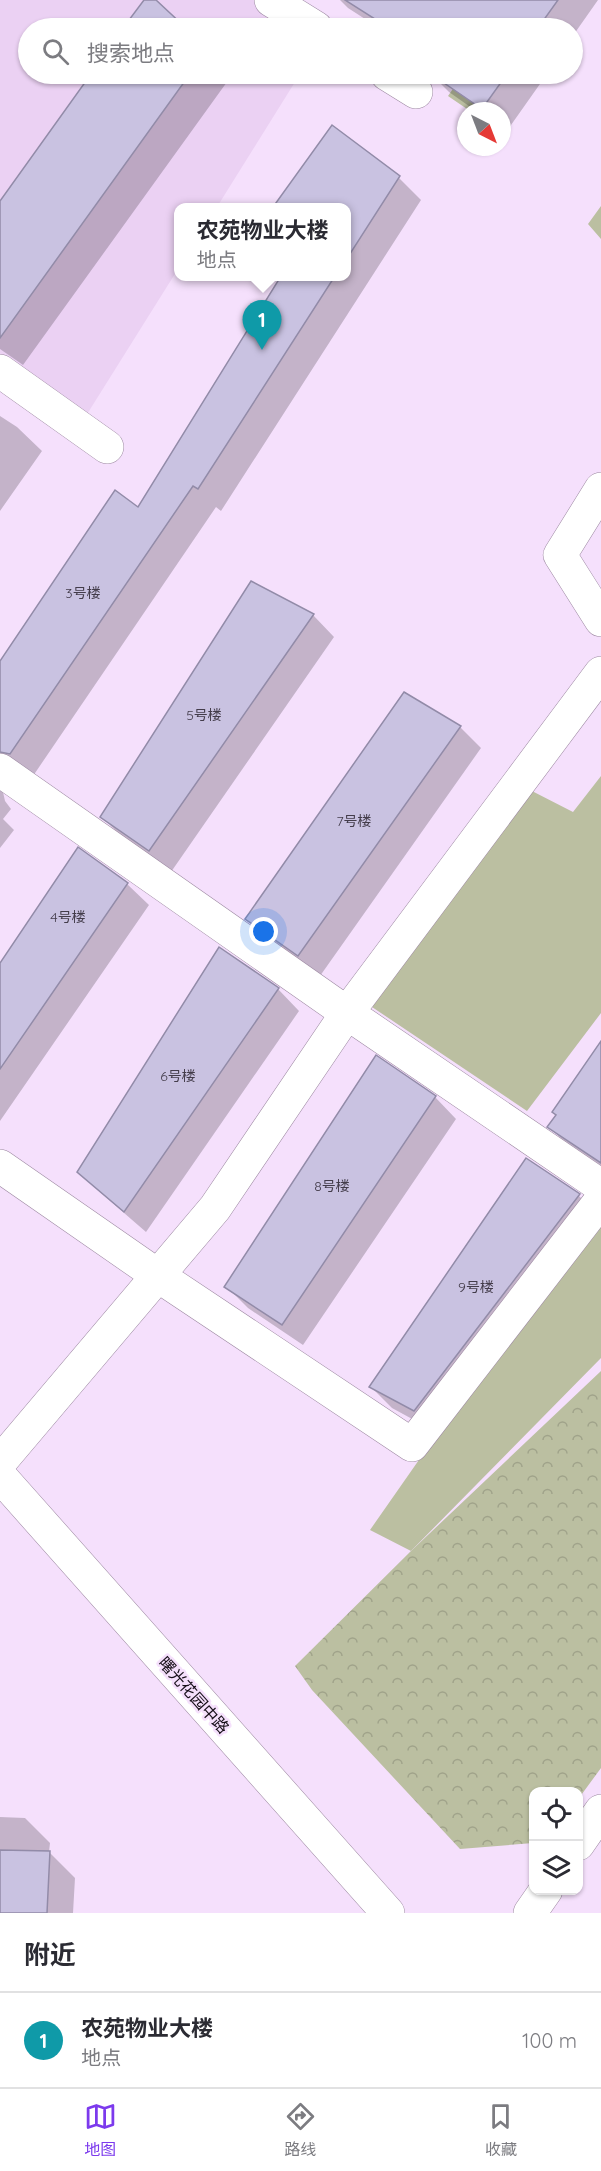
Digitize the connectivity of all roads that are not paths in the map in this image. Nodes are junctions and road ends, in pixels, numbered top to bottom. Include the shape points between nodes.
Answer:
1 (271, 0) edge
2 (300, 18) edge
3 (403, 84) edge
4 (416, 92) dead end
5 (0, 371) edge
6 (107, 447) dead end
7 (601, 489) edge
8 (601, 620) edge
9 (601, 673) edge
10 (0, 770) edge
11 (347, 1013) junction
12 (0, 1166) edge
13 (601, 1186) edge
14 (601, 1200) edge
15 (157, 1275) junction
16 (0, 1462) edge
17 (0, 1476) edge
18 (601, 1811) edge
19 (581, 1841) edge
20 (543, 1895) edge
21 (388, 1913) edge
22 (530, 1913) edge

1 - 2 street
3 - 4 street
5 - 6 street
7 - 8 street via 560,555
9 - 11 street
10 - 11 street
11 - 13 street
11 - 15 street via 215,1208
12 - 15 street
14 - 15 street via 412,1445
15 - 16 street
17 - 21 street, 曙光花园中路
18 - 19 street
20 - 22 street

